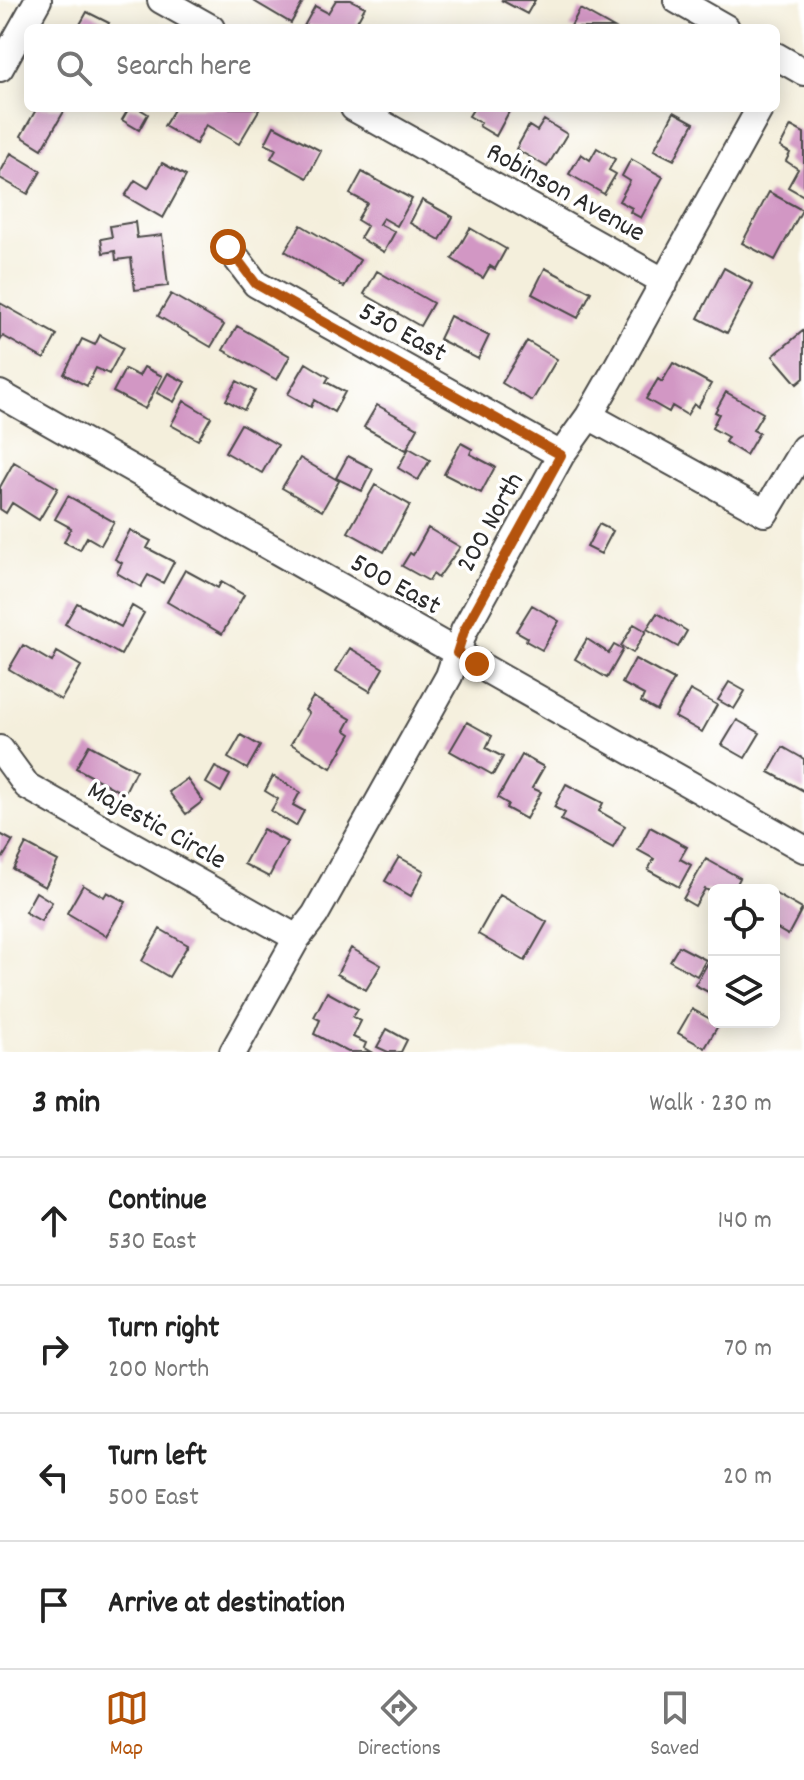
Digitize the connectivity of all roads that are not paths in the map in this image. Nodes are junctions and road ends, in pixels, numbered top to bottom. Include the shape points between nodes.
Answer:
1 (38, 0) edge
2 (161, 0) edge
3 (677, 0) edge
4 (25, 24) edge
5 (204, 24) edge
6 (719, 24) edge
7 (24, 25) edge
8 (0, 68) edge
9 (361, 112) edge
10 (758, 112) edge
11 (228, 247) dead end
12 (665, 282) junction
13 (0, 394) edge
14 (589, 416) junction
15 (804, 448) edge
16 (561, 455) junction
17 (457, 653) junction
18 (0, 749) edge
19 (804, 849) edge
20 (297, 938) junction
21 (233, 1052) edge

1 - 4 street
2 - 5 street
3 - 6 street
7 - 8 street
9 - 12 street, Robinson Avenue
10 - 12 street, 200 North
11 - 16 street, 530 East via 256,284
12 - 14 street, 200 North
13 - 17 street, 500 East
14 - 15 street via 765,513
14 - 16 street, 200 North
16 - 17 street, 200 North via 464,631
17 - 19 street, 500 East
17 - 20 street, 200 North via 440,693
18 - 20 street, Majestic Circle via 27,786
20 - 21 street, 200 North

